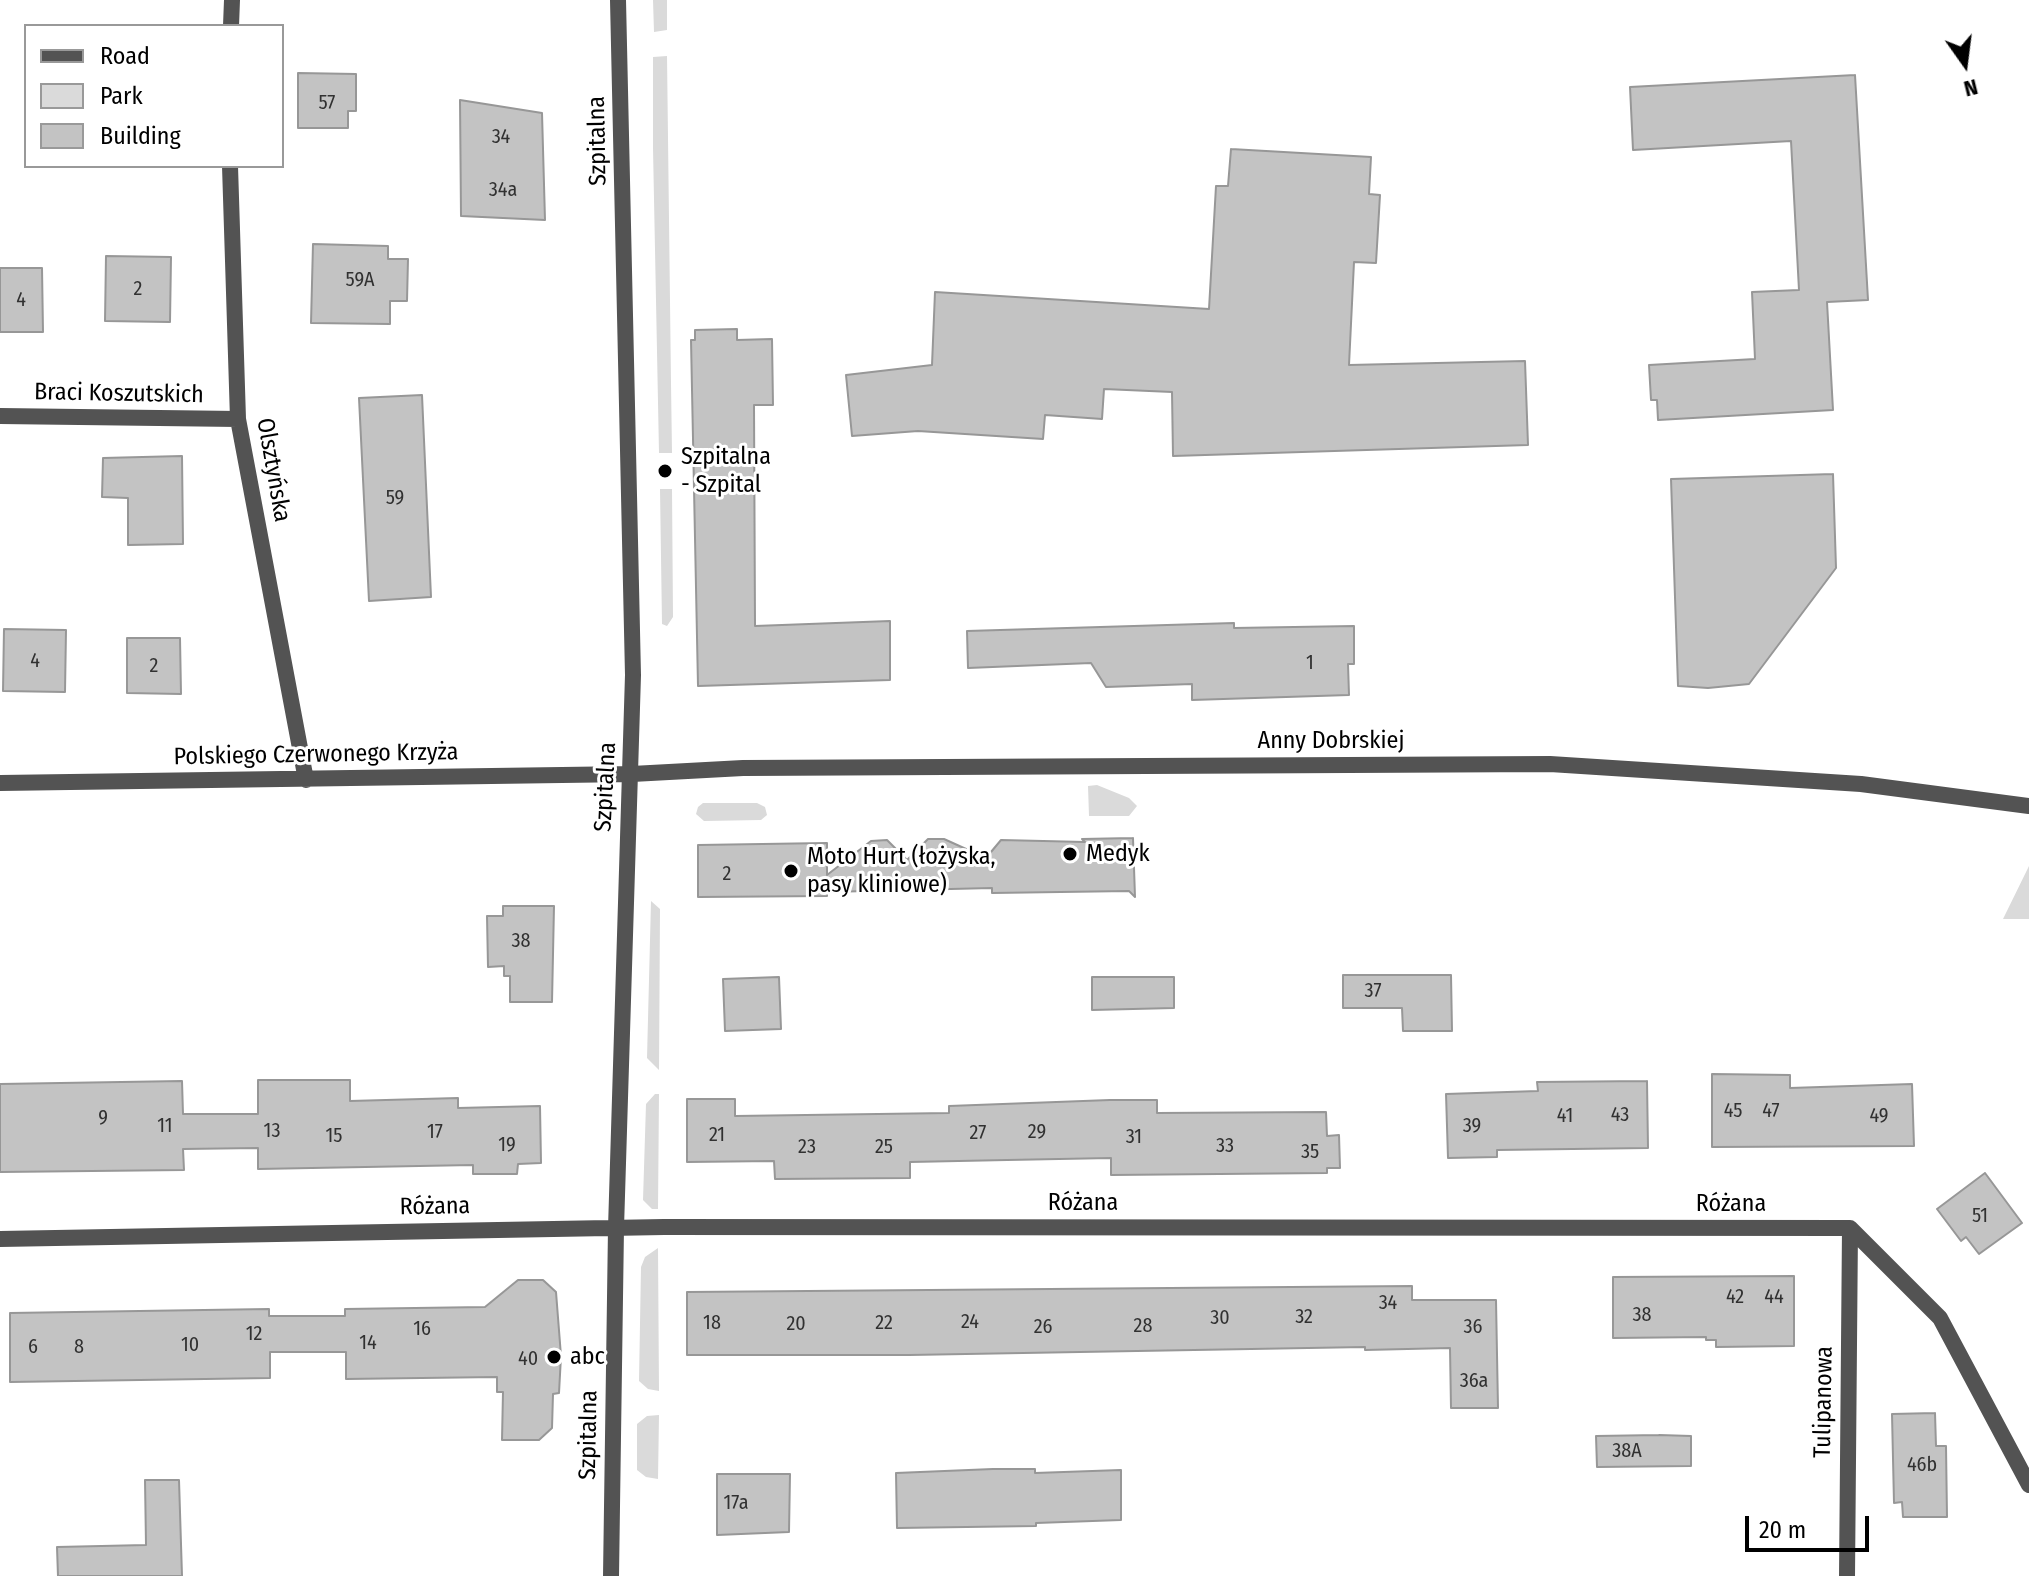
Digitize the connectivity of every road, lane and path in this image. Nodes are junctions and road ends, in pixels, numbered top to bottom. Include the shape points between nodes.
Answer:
1 (232, 0) edge
2 (618, 0) edge
3 (231, 24) edge
4 (230, 168) edge
5 (0, 416) edge
6 (238, 419) junction
7 (632, 774) junction
8 (306, 780) junction
9 (0, 783) edge
10 (2029, 806) edge
11 (616, 1228) junction
12 (1850, 1228) junction
13 (0, 1239) edge
14 (2029, 1485) edge
15 (611, 1576) edge
16 (1847, 1576) edge

1 - 3 street
2 - 7 street, Szpitalna
4 - 6 street, Olsztyńska
5 - 6 street, Braci Koszutskich
6 - 8 street, Olsztyńska
7 - 8 street, Polskiego Czerwonego Krzyża
7 - 10 street, Anny Dobrskiej via 743,768 1550,764 1861,784
7 - 11 street, Szpitalna
8 - 9 street, Polskiego Czerwonego Krzyża
11 - 12 street, Różana
11 - 13 street, Różana
11 - 15 street, Szpitalna
12 - 14 street via 1940,1318
12 - 16 street, Tulipanowa

